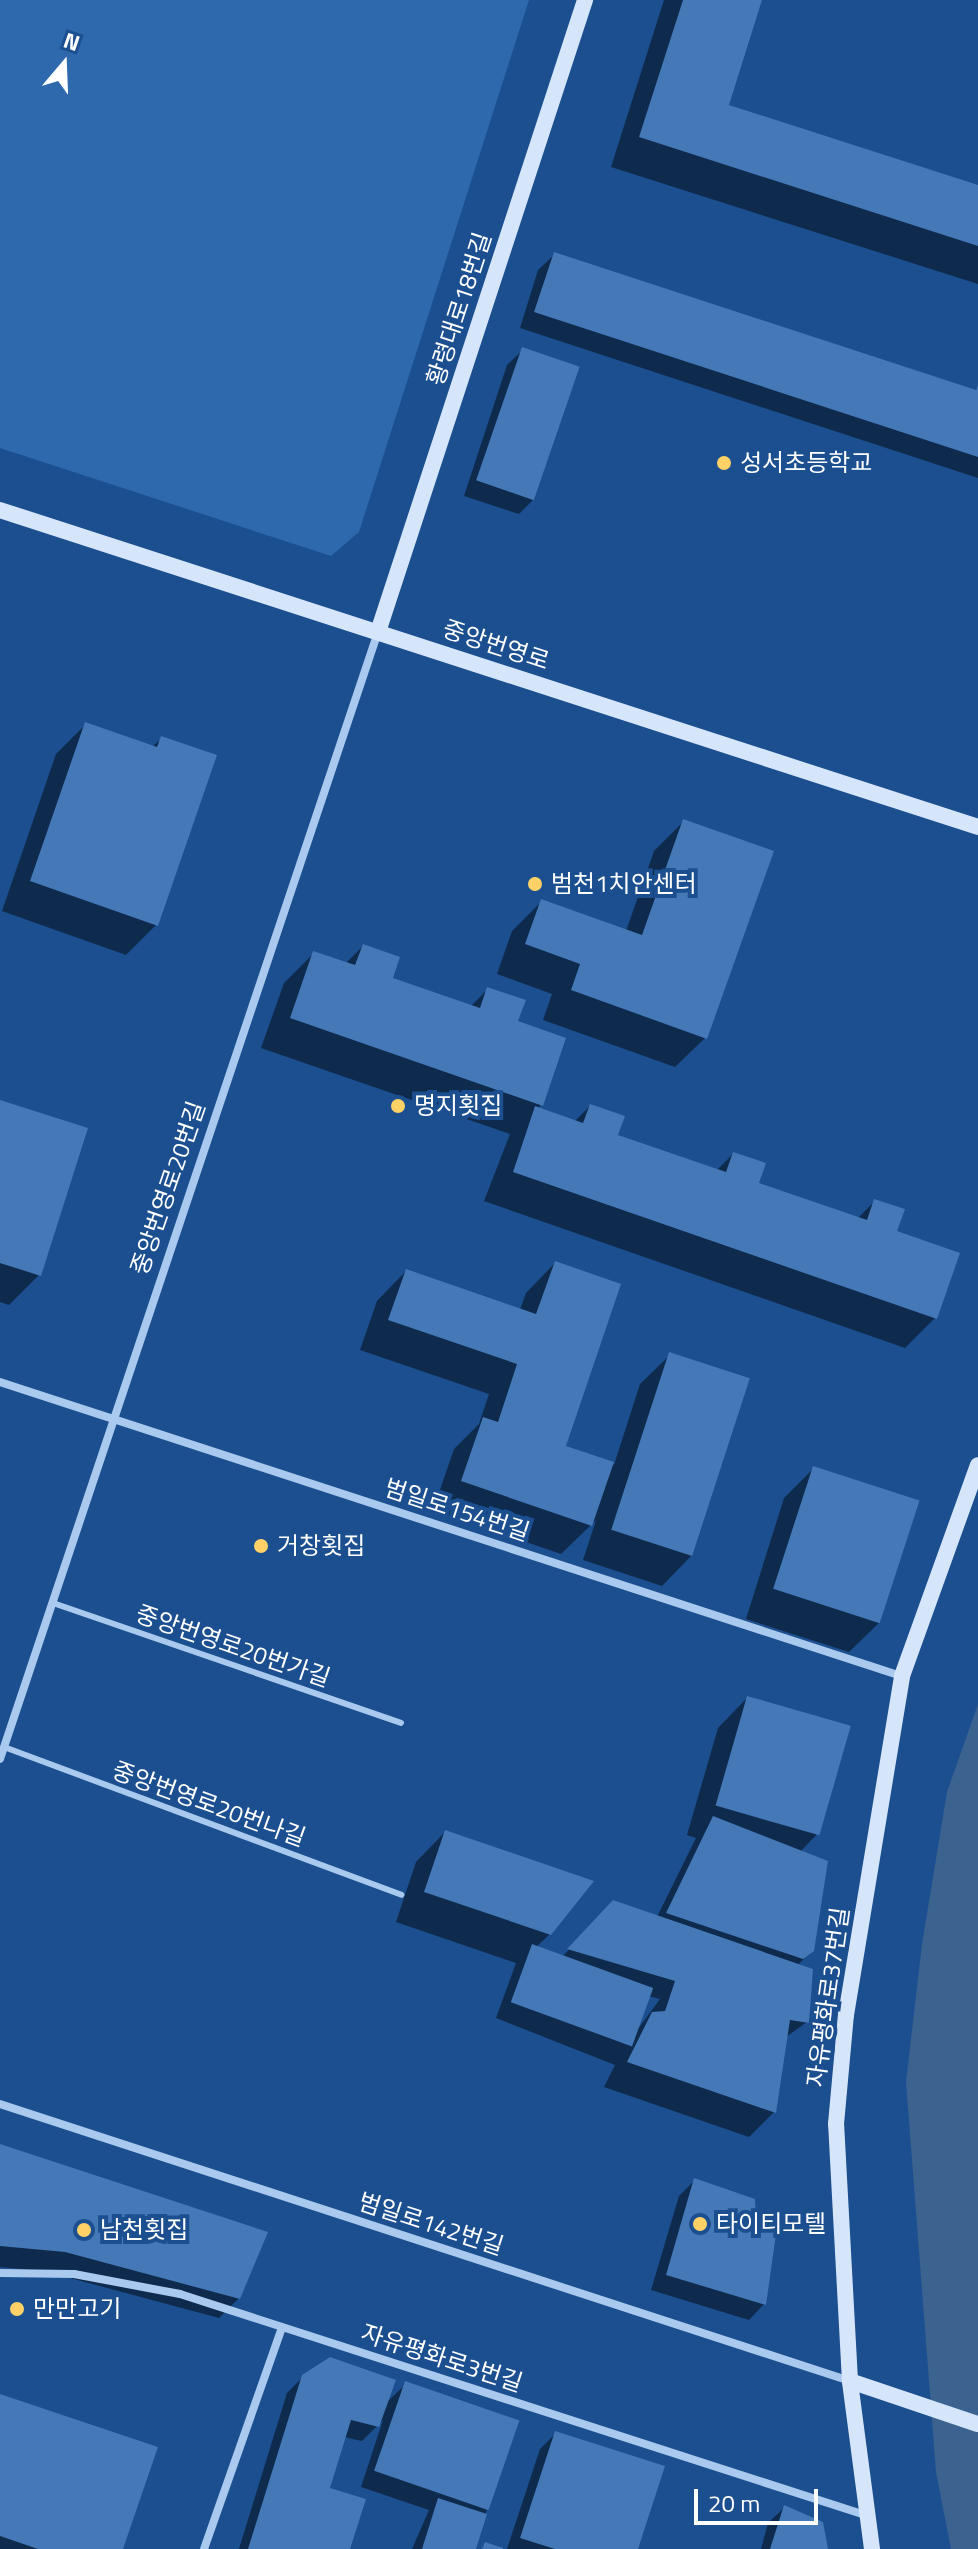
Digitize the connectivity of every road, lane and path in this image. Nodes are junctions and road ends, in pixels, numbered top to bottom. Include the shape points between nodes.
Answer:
1 (585, 0) edge
2 (0, 510) edge
3 (378, 632) junction
4 (978, 827) edge
5 (0, 1382) edge
6 (111, 1418) junction
7 (978, 1465) edge
8 (53, 1603) junction
9 (902, 1676) junction
10 (401, 1723) dead end
11 (4, 1747) junction
12 (0, 1759) edge
13 (401, 1895) dead end
14 (0, 2104) edge
15 (0, 2273) edge
16 (282, 2327) junction
17 (850, 2381) junction
18 (978, 2424) edge
19 (865, 2515) junction
20 (204, 2549) edge
21 (872, 2549) edge

1 - 3 street, 황령대로18번길
2 - 3 street, 중앙번영로
3 - 4 street, 중앙번영로
3 - 6 street, 중앙번영로20번길
5 - 6 street, 범일로154번길
6 - 8 street, 중앙번영로20번길
6 - 9 street, 범일로154번길
7 - 9 street, 자유평화로37번길
8 - 10 lane, 중앙번영로20번가길
8 - 11 street, 중앙번영로20번길
9 - 17 street, 자유평화로37번길 via 846,2015 836,2124
11 - 12 street, 중앙번영로20번길
11 - 13 lane, 중앙번영로20번나길
14 - 17 street, 범일로142번길
15 - 16 street, 자유평화로3번길 via 74,2274 180,2294
16 - 19 street, 자유평화로3번길
16 - 20 street
17 - 18 street
17 - 19 street, 자유평화로37번길
19 - 21 street, 자유평화로37번길

